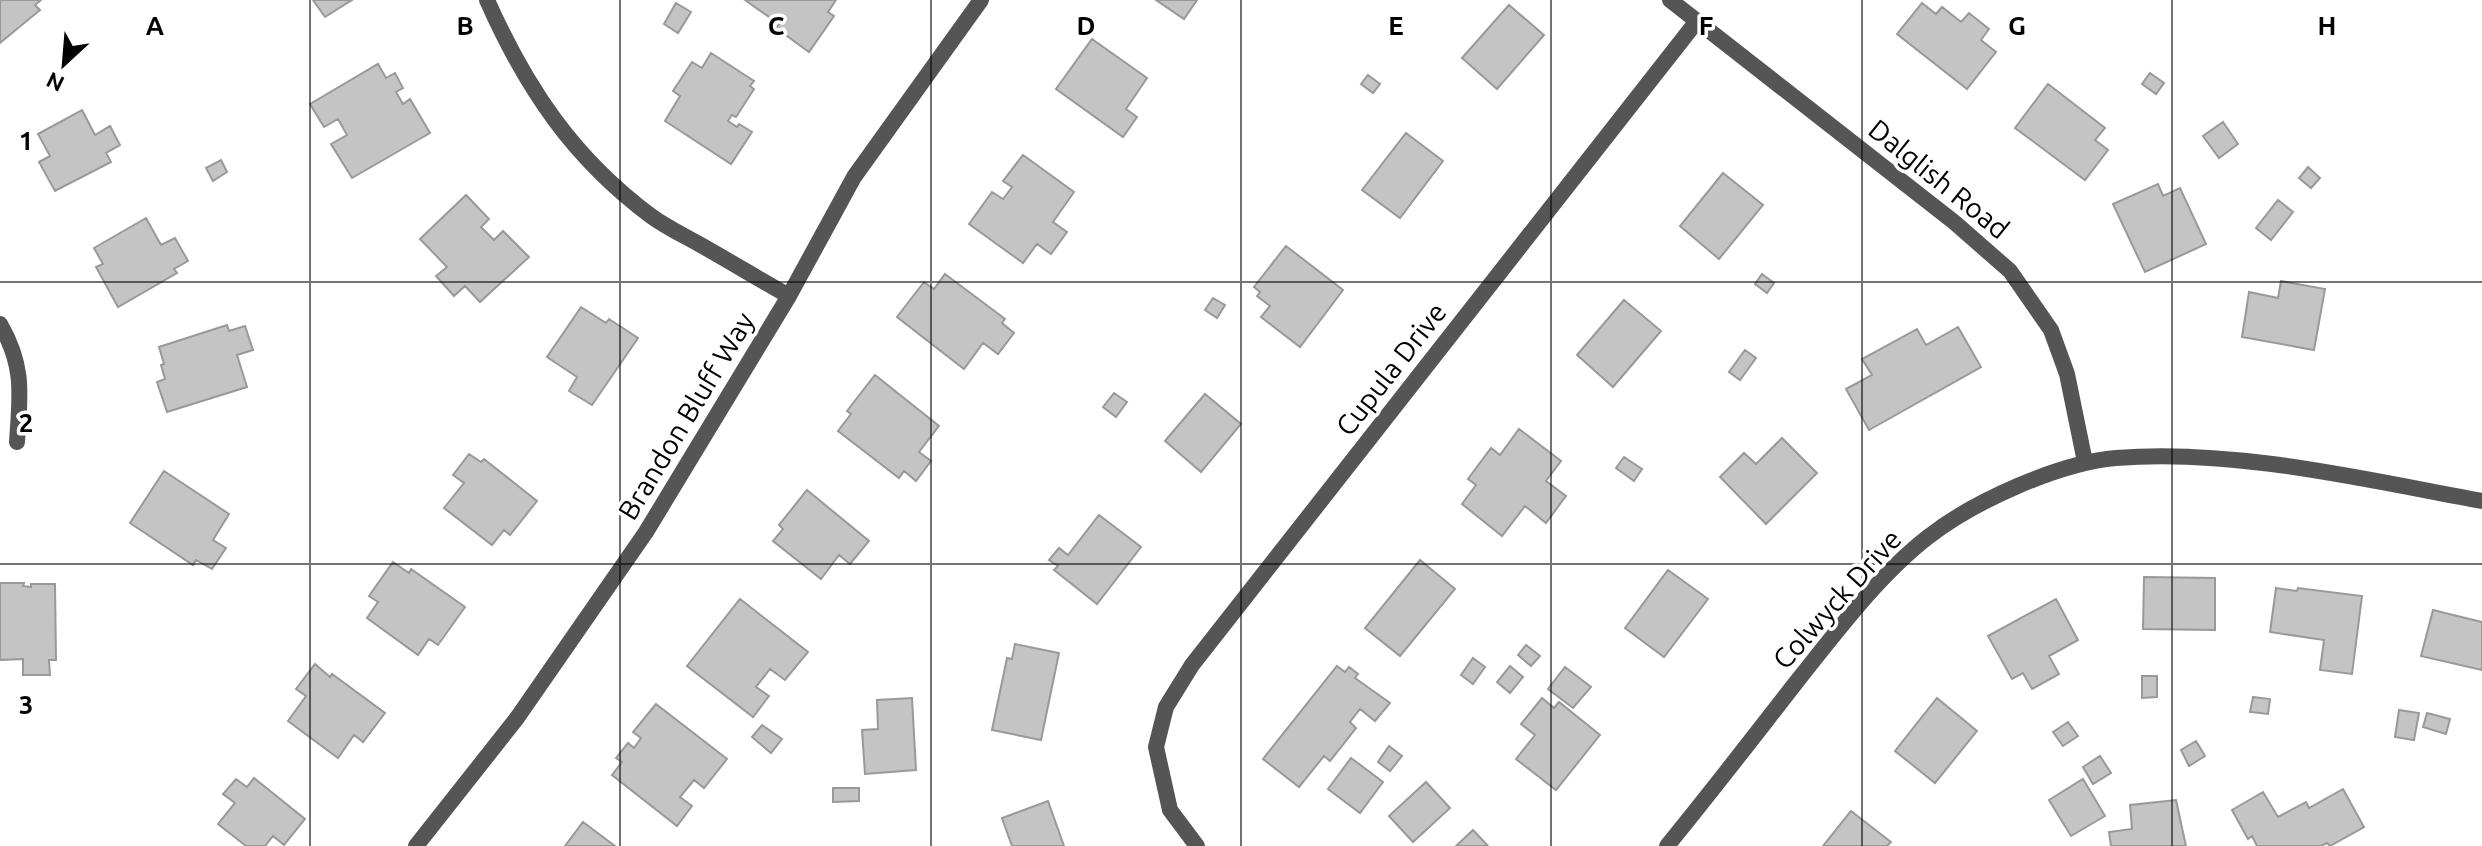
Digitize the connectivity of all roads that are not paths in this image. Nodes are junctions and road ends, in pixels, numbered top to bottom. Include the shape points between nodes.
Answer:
1 (487, 0) edge
2 (981, 0) edge
3 (1670, 0) edge
4 (1697, 21) junction
5 (789, 296) junction
6 (0, 324) edge
7 (17, 442) dead end
8 (2085, 462) junction
9 (2482, 501) edge
10 (416, 846) edge
11 (1197, 846) edge
12 (1667, 846) edge

1 - 5 street via 524,76 551,118 592,165 653,217
2 - 5 street, Brandon Bluff Way via 854,177
3 - 4 street, Dalglish Road
4 - 8 street, Dalglish Road via 2010,271 2051,330 2067,374
4 - 11 street, Cupula Drive via 1192,665 1166,707 1158,762 1170,810
5 - 10 street, Brandon Bluff Way via 584,624
6 - 7 street via 13,347 20,387
8 - 9 street, Colwyck Drive via 2221,458
8 - 12 street, Colwyck Drive via 1982,503 1928,537 1828,641

